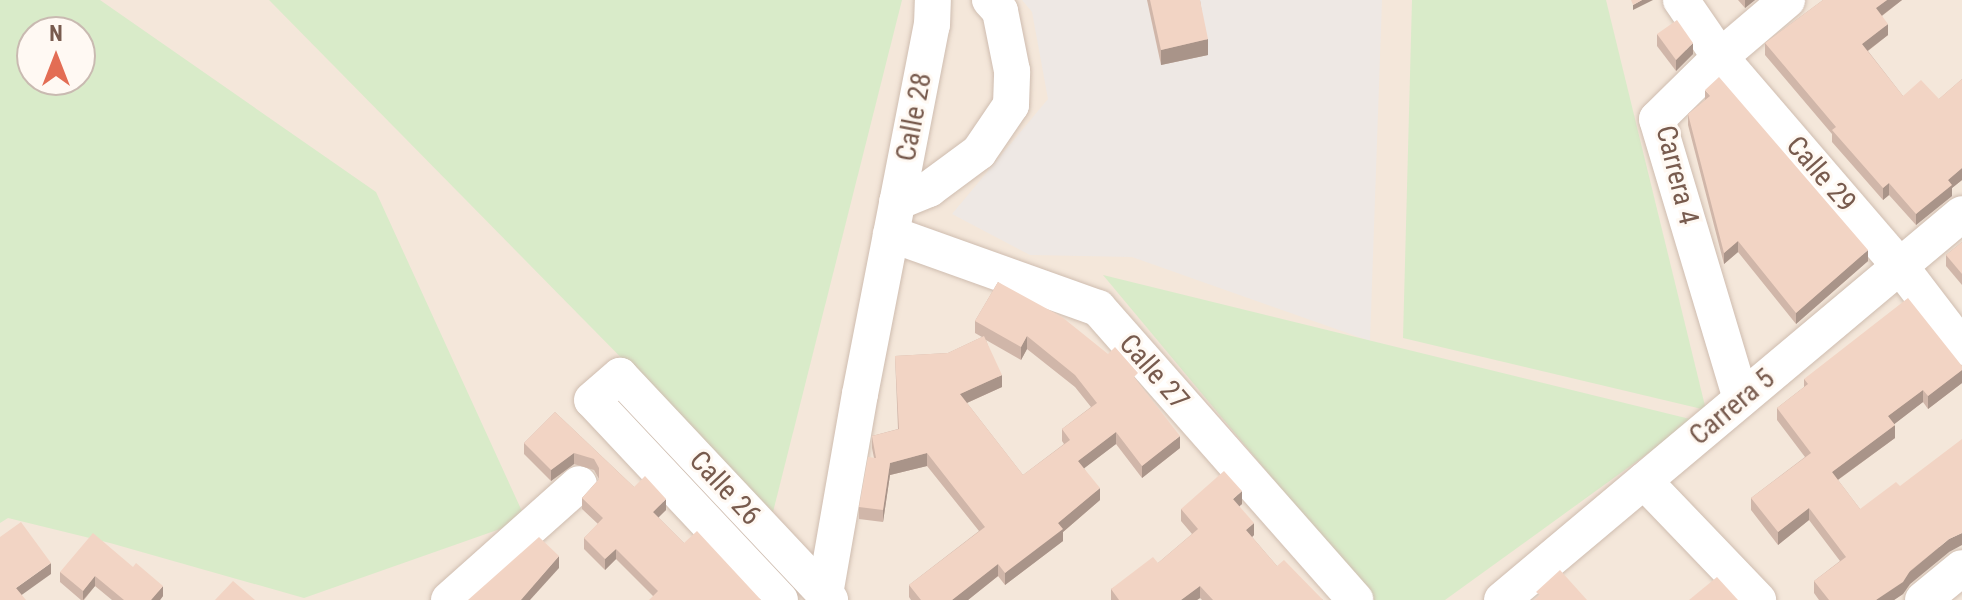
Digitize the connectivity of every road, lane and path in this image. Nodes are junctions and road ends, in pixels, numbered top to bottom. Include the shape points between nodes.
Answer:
1 (933, 0) edge
2 (990, 0) edge
3 (1681, 0) edge
4 (1787, 0) edge
5 (1720, 57) junction
6 (1962, 214) edge
7 (894, 218) junction
8 (1900, 266) junction
9 (1962, 347) edge
10 (1741, 399) junction
11 (1644, 481) junction
12 (579, 484) dead end
13 (1962, 568) edge
14 (827, 598) edge
15 (449, 600) edge
16 (780, 600) edge
17 (1355, 600) edge
18 (1502, 600) edge
19 (1758, 600) edge
20 (1923, 600) edge

1 - 7 street, Calle 28
2 - 7 street via 1000,11 1012,71 1011,105 979,152
3 - 5 street, Calle 29
4 - 5 street, Carrera 4
5 - 8 street, Calle 29
5 - 10 street, Carrera 4 via 1657,119
6 - 8 street, Carrera 5
7 - 14 street, Calle 28
7 - 17 street, Calle 27 via 1098,308
8 - 9 street, Calle 29
8 - 10 street, Carrera 5
10 - 11 street, Carrera 5
11 - 18 street, Carrera 5
11 - 19 street
12 - 15 street
13 - 20 street
14 - 16 street, Calle 26 via 620,376 592,400

